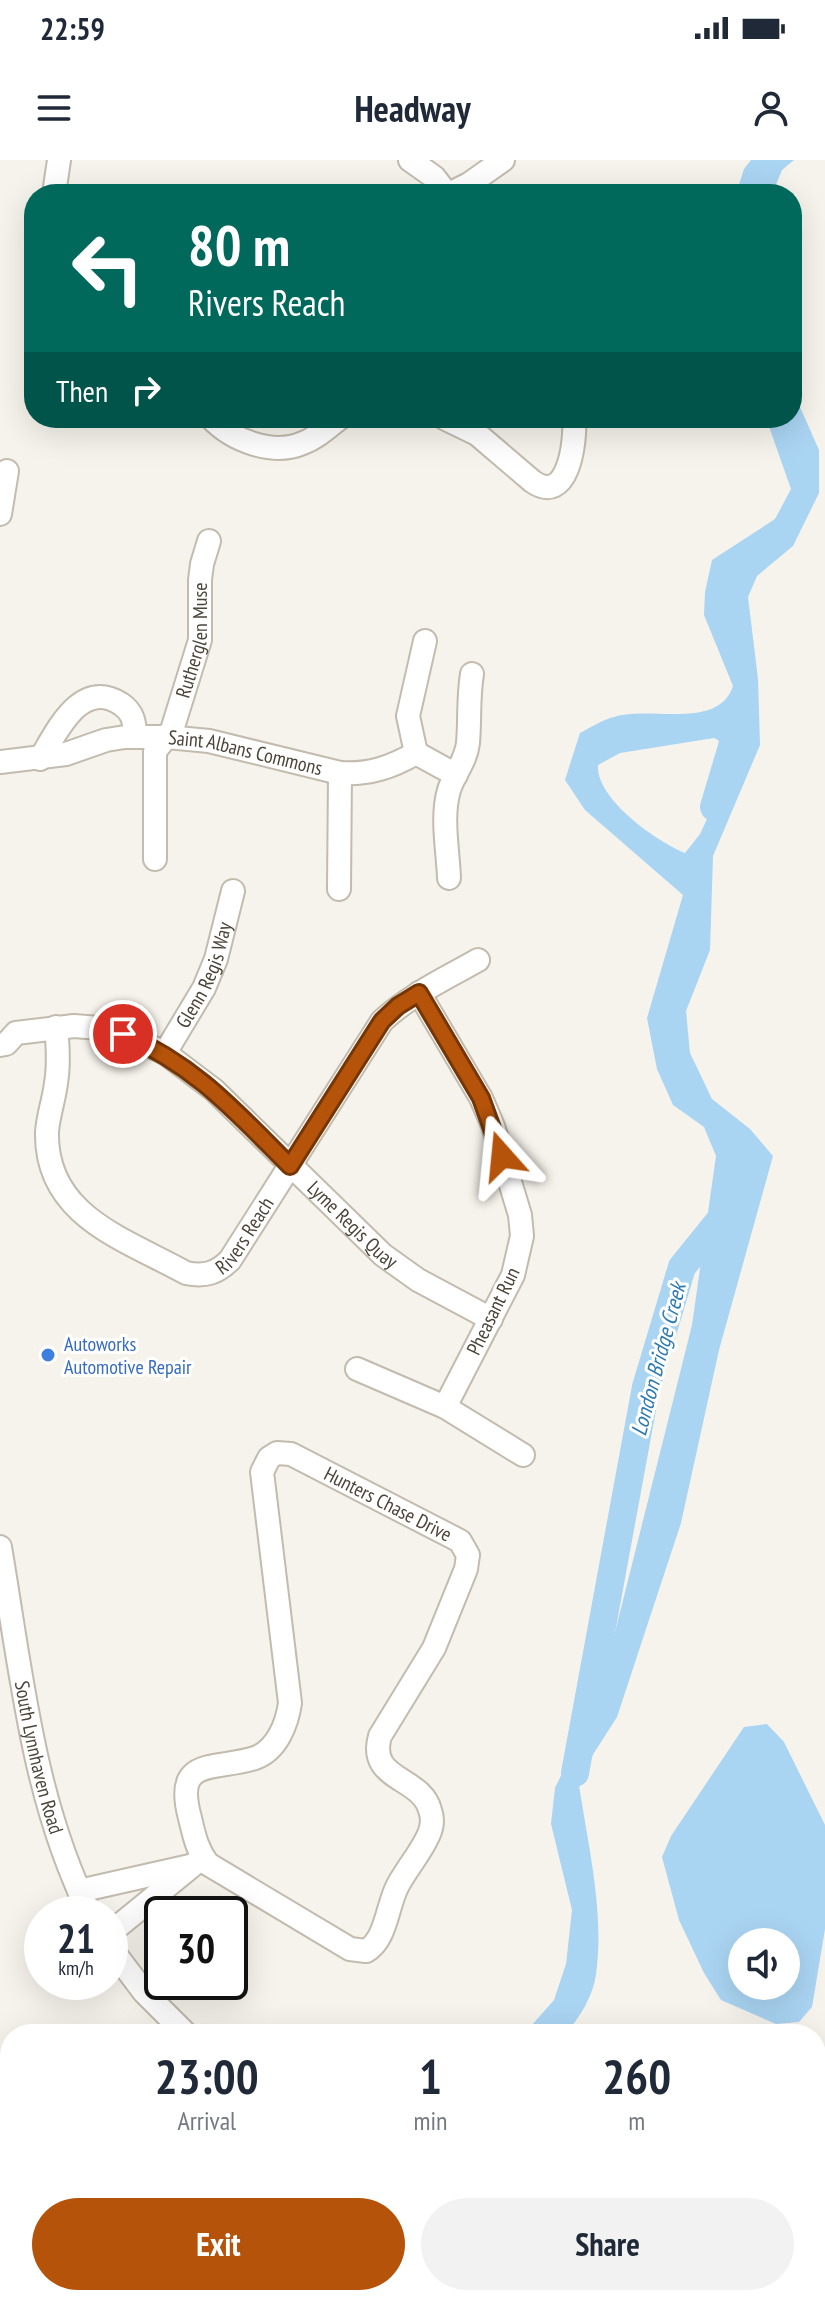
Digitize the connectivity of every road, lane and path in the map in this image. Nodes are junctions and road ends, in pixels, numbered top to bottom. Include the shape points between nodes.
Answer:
1 (59, 160) edge
2 (410, 160) edge
3 (503, 160) edge
4 (55, 184) edge
5 (440, 184) edge
6 (469, 184) edge
7 (225, 428) edge
8 (326, 428) edge
9 (465, 428) edge
10 (574, 428) edge
11 (4, 481) edge
12 (0, 514) edge
13 (209, 541) dead end
14 (425, 641) dead end
15 (472, 674) dead end
16 (135, 736) junction
17 (167, 737) junction
18 (416, 753) junction
19 (40, 759) junction
20 (0, 762) edge
21 (340, 773) junction
22 (456, 775) junction
23 (155, 859) dead end
24 (449, 878) dead end
25 (339, 889) dead end
26 (233, 891) dead end
27 (478, 960) dead end
28 (419, 993) junction
29 (56, 1027) junction
30 (5, 1034) edge
31 (165, 1053) junction
32 (290, 1166) junction
33 (491, 1319) junction
34 (357, 1369) dead end
35 (445, 1407) junction
36 (523, 1455) dead end
37 (0, 1547) edge
38 (199, 1861) junction
39 (79, 1891) junction
40 (81, 1896) edge
41 (128, 1918) edge
42 (128, 1971) edge
43 (176, 2024) edge

1 - 4 street
2 - 5 street
3 - 6 street
7 - 8 street via 274,448 303,444
9 - 10 street via 541,488 555,485 569,465
11 - 12 street
13 - 17 street, Rutherglen Muse via 200,580 200,640
14 - 18 street via 408,716
15 - 22 street via 468,743
16 - 17 street, Saint Albans Commons
16 - 19 street, Saint Albans Commons
16 - 19 street via 125,707 89,699 70,712
17 - 21 street, Saint Albans Commons via 209,741
17 - 23 street, Rutherglen Muse via 155,751
18 - 21 street, Saint Albans Commons via 378,770
18 - 22 street
19 - 20 street, Saint Albans Commons
21 - 25 street
22 - 24 street via 447,800
26 - 31 street, Glenn Regis Way via 204,988
27 - 28 street, Rivers Reach
28 - 32 street, Rivers Reach via 382,1021
28 - 33 street, Pheasant Run via 481,1098 520,1215 519,1256
29 - 30 street, Lyme Regis Quay
29 - 31 street, Lyme Regis Quay via 99,1028
29 - 32 street, Rivers Reach via 56,1083 47,1148 59,1186 88,1219 186,1273 212,1274 230,1260
31 - 32 street, Lyme Regis Quay via 214,1090
32 - 33 street, Lyme Regis Quay via 383,1255
33 - 35 street, Pheasant Run
34 - 35 street
35 - 36 street
37 - 39 street, South Lynnhaven Road via 46,1795
38 - 38 street, Hunters Chase Drive via 350,1949 366,1951 379,1940 397,1886 432,1825 427,1802 383,1766 377,1746 434,1648 466,1569 465,1546 286,1453 269,1458 262,1472 288,1718 283,1732 255,1758 203,1767 188,1780 184,1798
38 - 39 street
38 - 41 street
39 - 40 street, South Lynnhaven Road
42 - 43 street

